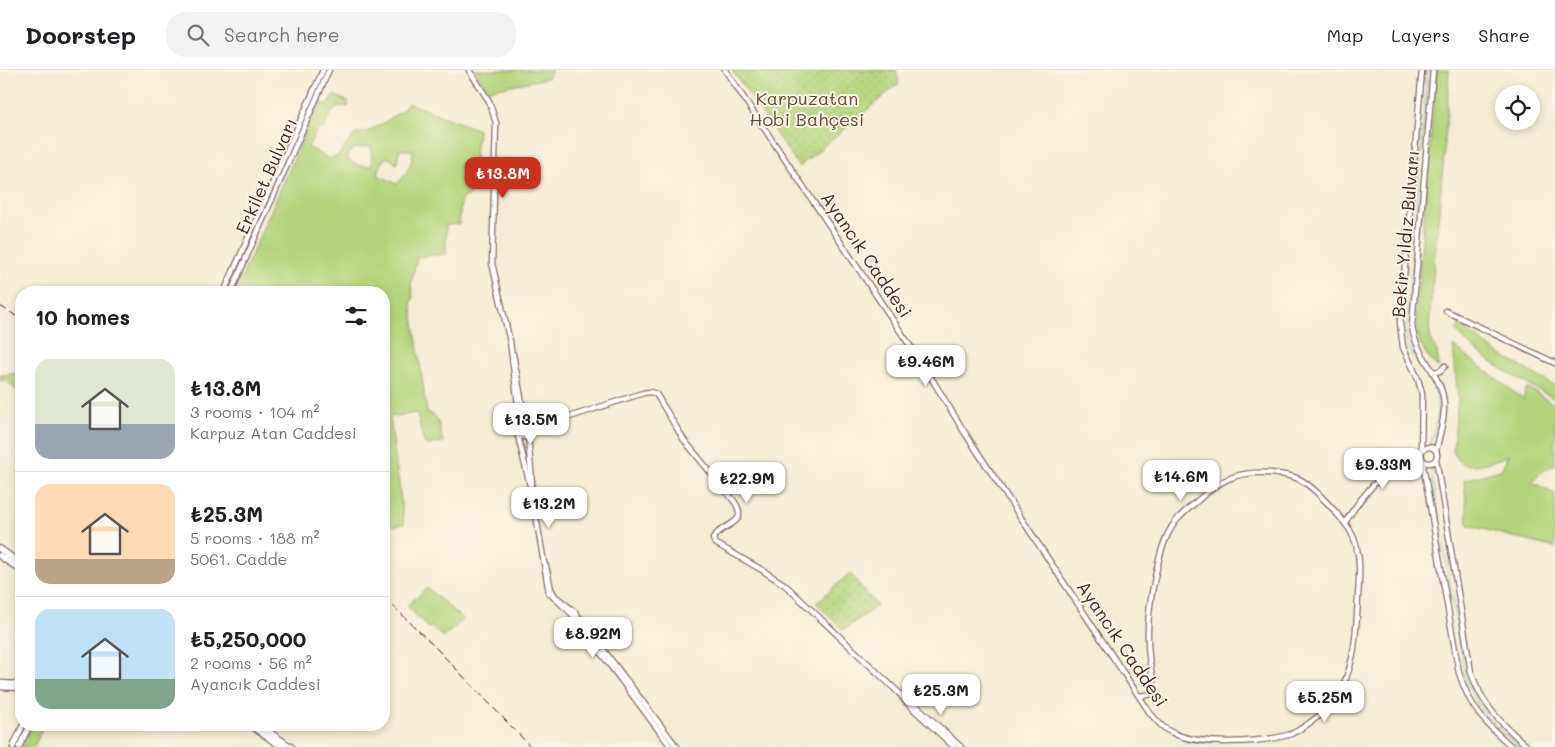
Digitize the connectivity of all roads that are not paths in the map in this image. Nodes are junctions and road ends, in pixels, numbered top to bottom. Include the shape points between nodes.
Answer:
1 (323, 70) edge
2 (329, 70) edge
3 (469, 70) edge
4 (725, 70) edge
5 (1422, 70) edge
6 (1433, 70) edge
7 (316, 84) junction
8 (322, 86) junction
9 (227, 286) edge
10 (233, 286) edge
11 (1446, 311) dead end
12 (510, 341) junction
13 (1555, 363) edge
14 (1445, 366) dead end
15 (1432, 372) junction
16 (526, 427) junction
17 (539, 427) junction
18 (518, 430) junction
19 (518, 436) junction
20 (528, 436) junction
21 (1436, 451) junction
22 (1421, 457) junction
23 (1436, 459) junction
24 (533, 498) junction
25 (1345, 523) junction
26 (0, 549) edge
27 (1, 557) edge
28 (15, 559) edge
29 (544, 563) junction
30 (15, 566) edge
31 (15, 569) edge
32 (0, 683) edge
33 (15, 684) edge
34 (0, 687) edge
35 (15, 688) edge
36 (1139, 696) junction
37 (907, 700) junction
38 (20, 731) edge
39 (27, 731) edge
40 (259, 731) edge
41 (268, 731) edge
42 (13, 747) edge
43 (19, 747) edge
44 (282, 747) edge
45 (291, 747) edge
46 (672, 747) edge
47 (677, 747) edge
48 (954, 747) edge
49 (961, 747) edge
50 (1512, 747) edge
51 (1528, 747) edge

1 - 7 street, Erkilet Bulvarı
2 - 8 street, Erkilet Bulvarı
3 - 12 street via 489,101 496,123 492,263
4 - 36 street, Ayancık Caddesi
5 - 22 street, Bekir Yıldız Bulvarı via 1400,323 1405,352 1422,394
6 - 15 street, Bekir Yıldız Bulvarı via 1412,326 1419,351
7 - 8 street
7 - 9 street, Erkilet Bulvarı
8 - 10 street, Erkilet Bulvarı
11 - 13 street
12 - 16 street
12 - 18 street
14 - 15 street
15 - 21 street, Bekir Yıldız Bulvarı via 1442,391 1444,406
16 - 17 street
16 - 18 street
16 - 20 street
17 - 20 street
17 - 37 street via 643,393 656,394 684,440 738,509 737,520 716,534 715,543 785,585
18 - 19 street
19 - 20 street
19 - 24 street
20 - 24 street
21 - 22 street via 1427,447 1422,450
21 - 23 street
22 - 23 street via 1429,464
22 - 25 street via 1398,465 1385,474
22 - 50 street, Bekir Yıldız Bulvarı via 1459,673 1478,715
23 - 51 street via 1471,672 1491,711
24 - 29 street
25 - 36 street, Ayancık Caddesi via 1312,489 1291,476 1243,473 1211,488 1176,521 1160,555 1148,616 1154,694
25 - 36 street, Ayancık Caddesi via 1356,542 1359,561 1356,644 1342,686 1331,705 1321,714 1289,735 1246,741 1202,742 1171,733 1161,726
26 - 28 highway
27 - 30 highway
27 - 31 highway
29 - 46 street via 549,594 571,614
29 - 47 street via 556,596 575,612
32 - 33 street
34 - 35 street
37 - 48 street
37 - 49 street
38 - 42 street
39 - 43 street
40 - 44 highway
41 - 45 highway

